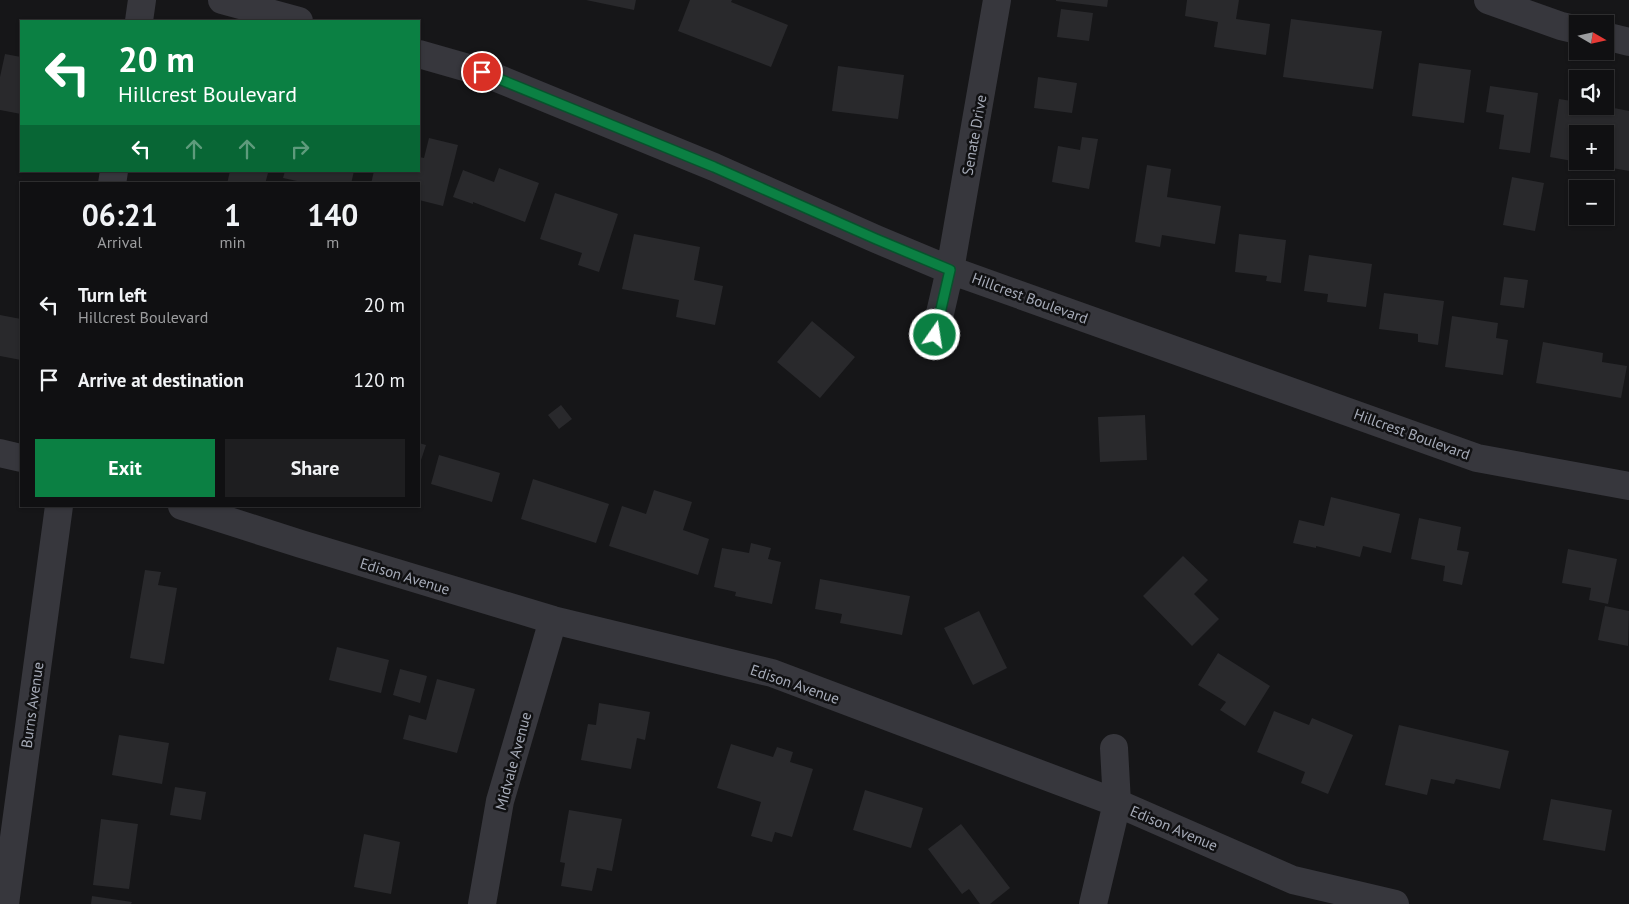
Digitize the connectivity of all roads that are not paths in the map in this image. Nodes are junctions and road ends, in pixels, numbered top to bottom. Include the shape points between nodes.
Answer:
1 (142, 0) edge
2 (222, 0) edge
3 (997, 0) edge
4 (1488, 0) edge
5 (139, 20) edge
6 (294, 20) edge
7 (1569, 28) edge
8 (1614, 38) edge
9 (1629, 42) edge
10 (420, 54) edge
11 (950, 270) junction
12 (935, 335) dead end
13 (0, 453) edge
14 (20, 458) edge
15 (1629, 486) edge
16 (59, 507) edge
17 (185, 507) edge
18 (553, 620) junction
19 (1114, 748) dead end
20 (1117, 803) junction
21 (5, 904) edge
22 (482, 904) edge
23 (1093, 904) edge
24 (1394, 904) edge

1 - 5 street
2 - 6 street
3 - 11 street, Senate Drive
4 - 7 street
8 - 9 street
10 - 11 street, Hillcrest Boulevard via 482,72 714,167
11 - 12 street, Senate Drive
11 - 15 street, Hillcrest Boulevard via 1477,458
13 - 14 street
16 - 21 street, Burns Avenue
17 - 18 street, Edison Avenue
18 - 20 street, Edison Avenue via 772,673
18 - 22 street, Midvale Avenue via 500,801
19 - 20 street
20 - 23 street
20 - 24 street, Edison Avenue via 1294,880

